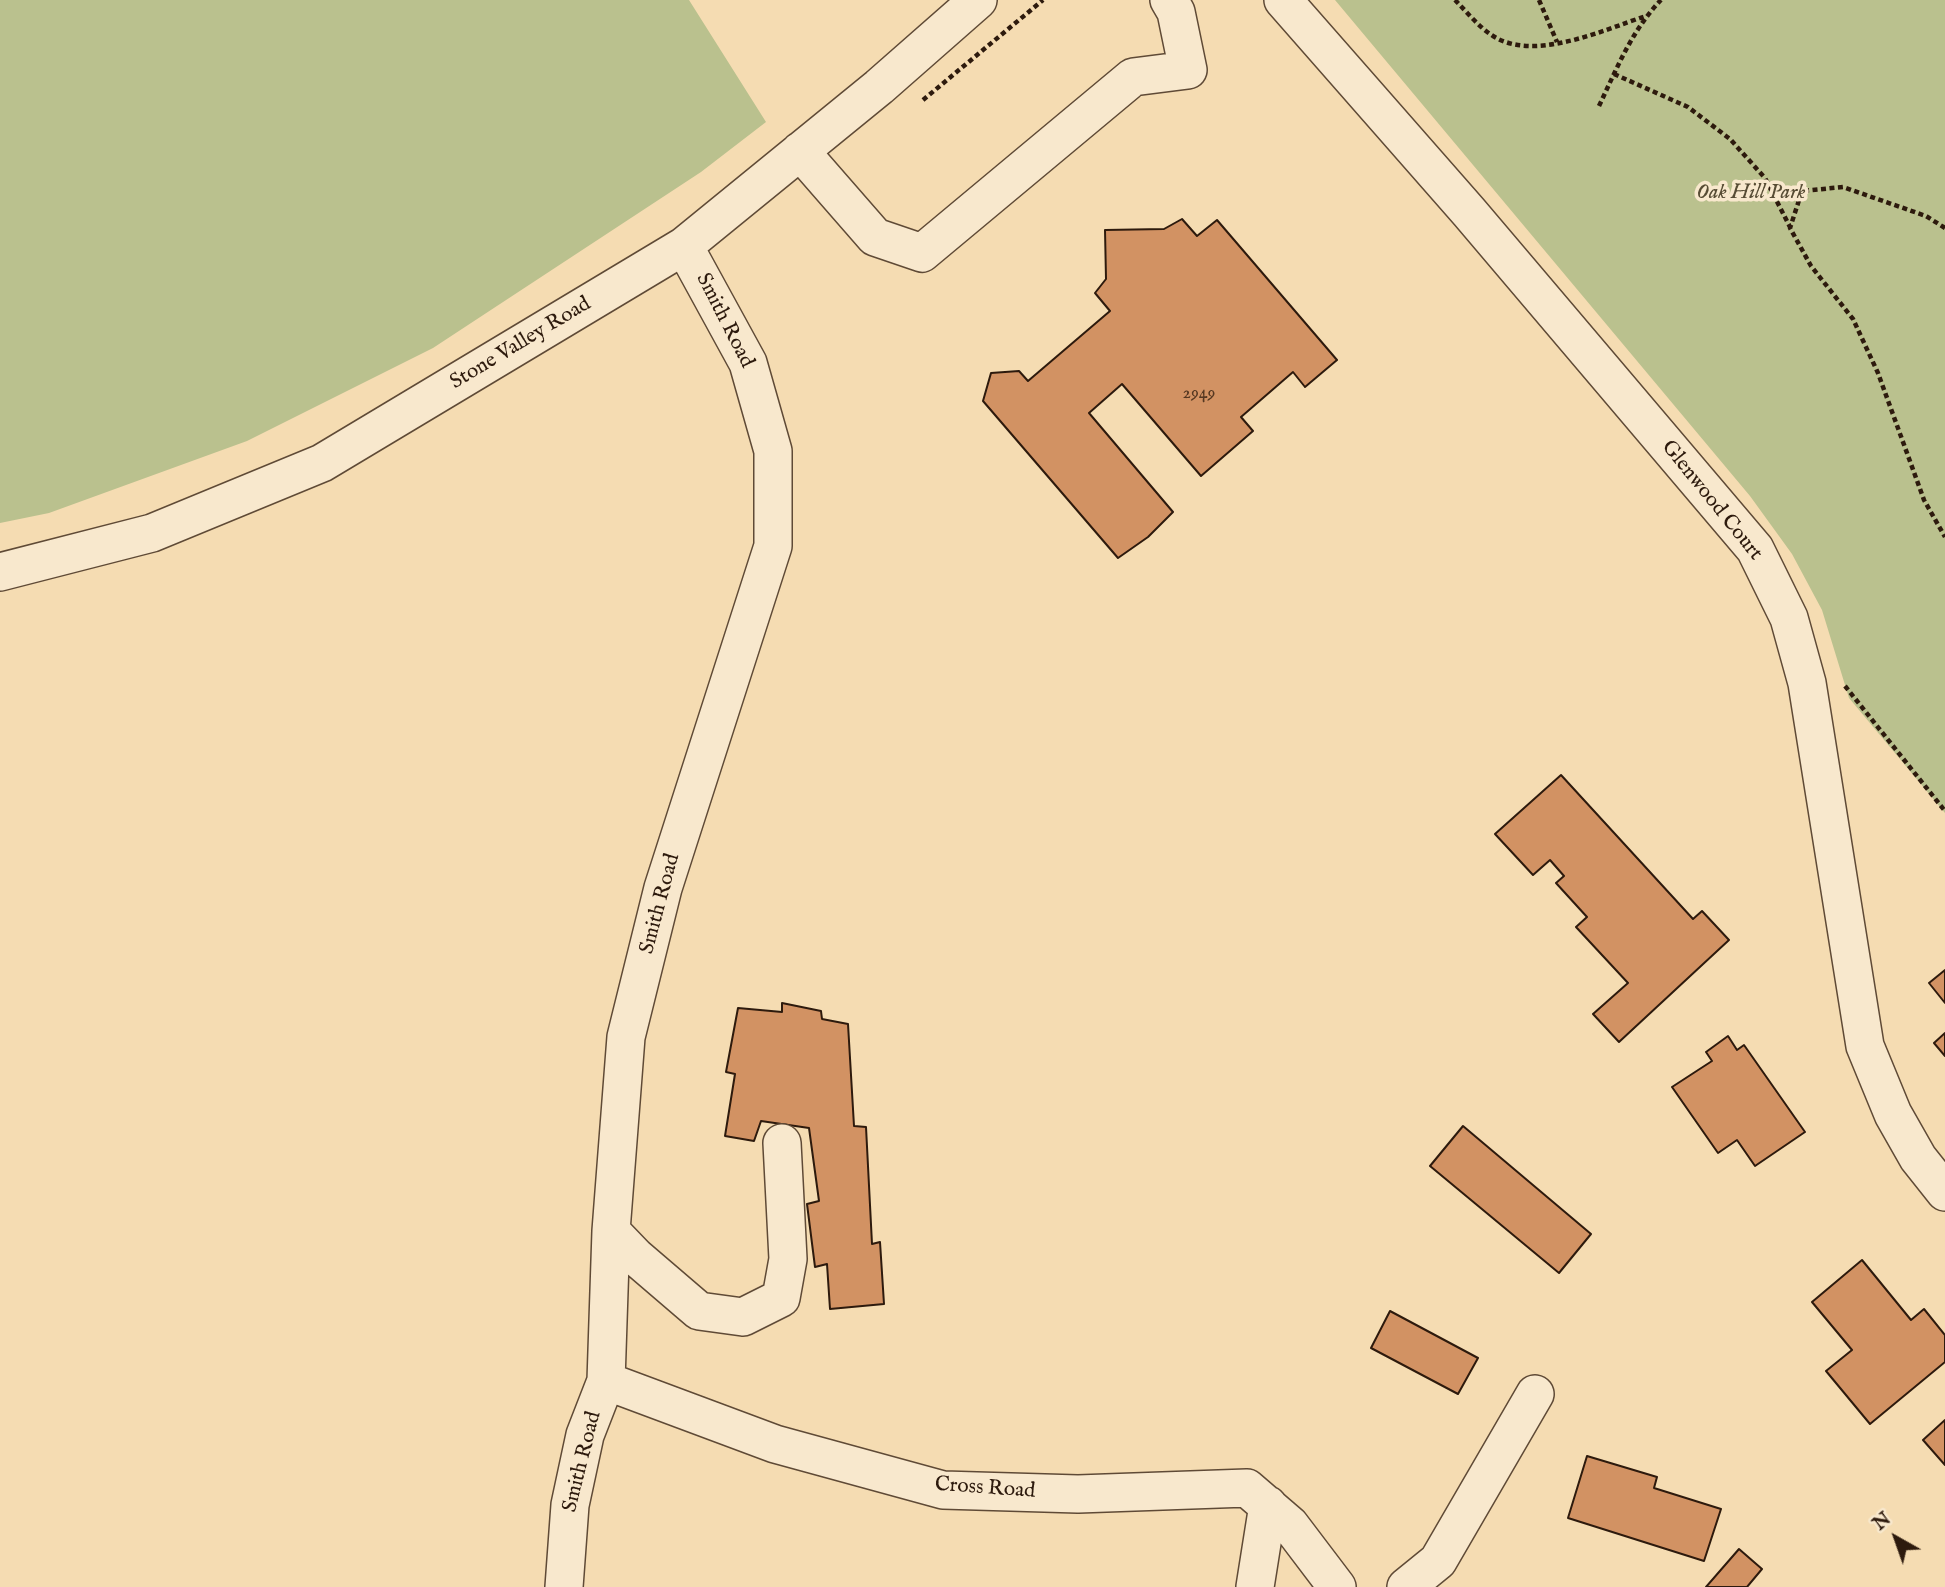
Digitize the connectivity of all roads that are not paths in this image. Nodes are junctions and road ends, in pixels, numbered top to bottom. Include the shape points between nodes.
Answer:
1 (978, 0) edge
2 (1169, 0) edge
3 (1283, 0) edge
4 (800, 151) junction
5 (684, 246) junction
6 (0, 572) edge
7 (782, 1143) dead end
8 (1945, 1192) edge
9 (611, 1231) junction
10 (606, 1381) junction
11 (1535, 1395) dead end
12 (1268, 1505) junction
13 (564, 1587) edge
14 (1255, 1587) edge
15 (1337, 1587) edge
16 (1406, 1587) edge

1 - 4 street, Stone Valley Road
2 - 4 street via 1176,12 1188,69 1133,77 922,253 875,237
3 - 8 street, Glenwood Court via 1755,549 1789,618 1807,683 1866,1046 1893,1114 1918,1158
4 - 5 street, Stone Valley Road
5 - 6 street, Stone Valley Road via 322,463 152,533
5 - 9 street, Smith Road via 748,363 773,451 773,546 663,888 626,1037
7 - 9 street via 788,1259 781,1298 743,1317 699,1311
9 - 10 street, Smith Road
10 - 12 street, Cross Road via 775,1444 943,1490 1078,1494 1247,1488
10 - 13 street, Smith Road via 585,1434 570,1505
11 - 16 street via 1438,1561
12 - 14 street
12 - 15 street, Cross Road via 1290,1525

